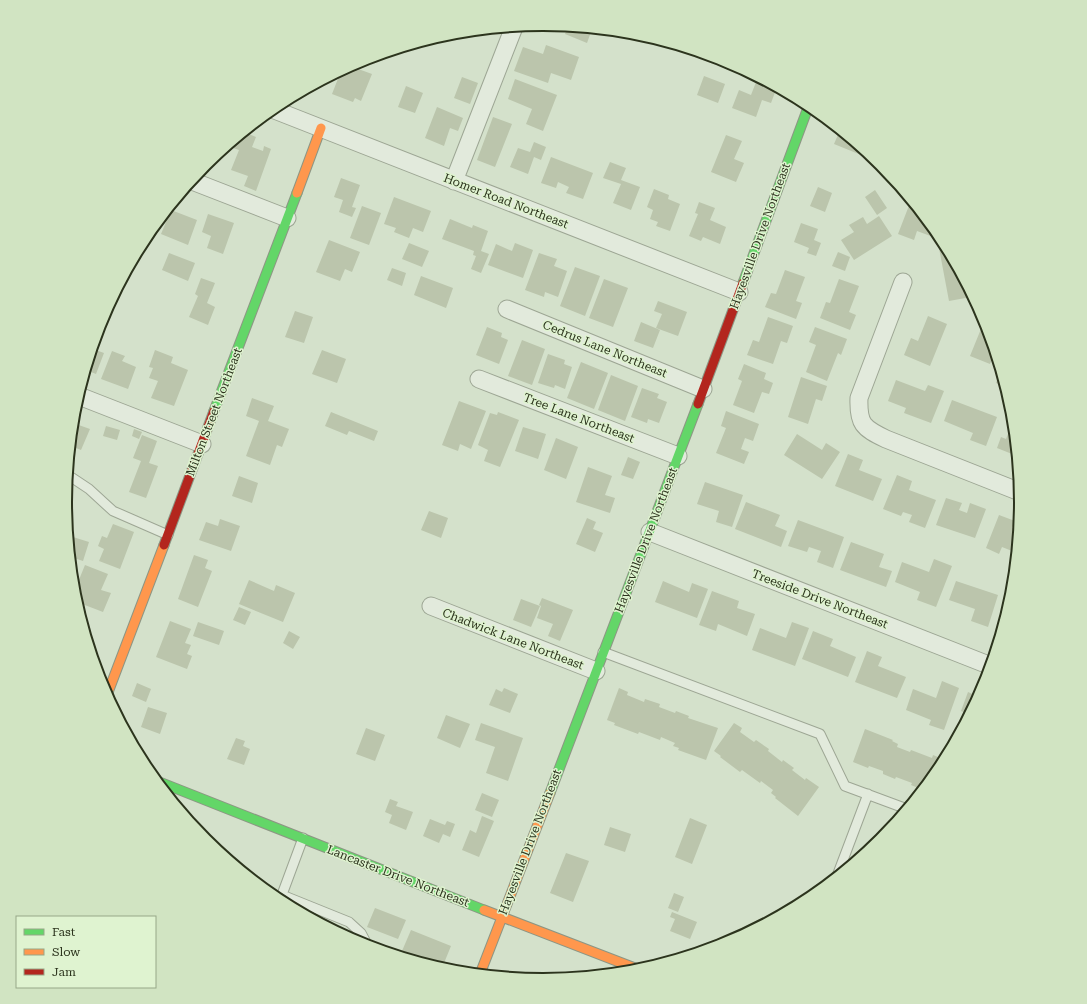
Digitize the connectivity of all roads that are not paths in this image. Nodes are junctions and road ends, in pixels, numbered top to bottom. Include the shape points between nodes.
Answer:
1 (512, 32) edge
2 (807, 111) edge
3 (279, 112) edge
4 (321, 128) junction
5 (454, 181) junction
6 (197, 183) edge
7 (287, 218) junction
8 (903, 282) dead end
9 (739, 292) junction
10 (507, 309) dead end
11 (479, 379) dead end
12 (703, 389) junction
13 (85, 398) edge
14 (202, 444) junction
15 (678, 456) junction
16 (74, 479) edge
17 (1014, 489) edge
18 (650, 532) junction
19 (168, 535) junction
20 (431, 606) dead end
21 (603, 652) junction
22 (986, 664) edge
23 (596, 671) junction
24 (110, 687) edge
25 (167, 785) edge
26 (868, 794) junction
27 (903, 807) edge
28 (303, 838) junction
29 (840, 867) edge
30 (282, 894) edge
31 (299, 904) edge
32 (502, 917) junction
33 (363, 937) edge
34 (628, 965) edge
35 (482, 969) edge

1 - 5 street
2 - 9 street, Hayesville Drive Northeast
3 - 4 street, Homer Road Northeast
4 - 5 street, Homer Road Northeast
4 - 7 street, Milton Street Northeast
5 - 9 street, Homer Road Northeast
6 - 7 street
7 - 14 street, Milton Street Northeast
8 - 17 street via 859,398 858,413 863,424 870,431 886,439
9 - 12 street, Hayesville Drive Northeast
10 - 12 street, Cedrus Lane Northeast
11 - 15 street, Tree Lane Northeast
12 - 15 street, Hayesville Drive Northeast
13 - 14 street
14 - 19 street, Milton Street Northeast
15 - 18 street, Hayesville Drive Northeast
16 - 19 lane via 113,511
18 - 21 street, Hayesville Drive Northeast
18 - 22 street, Treeside Drive Northeast
19 - 24 street, Milton Street Northeast
20 - 23 street, Chadwick Lane Northeast
21 - 23 street, Hayesville Drive Northeast
21 - 26 lane via 820,734 846,786
23 - 32 street, Hayesville Drive Northeast
25 - 28 street, Lancaster Drive Northeast
26 - 27 lane
26 - 29 lane
28 - 30 lane
28 - 32 street, Lancaster Drive Northeast
31 - 33 lane via 349,922
32 - 34 street, Lancaster Drive Northeast
32 - 35 street, Hayesville Drive Northeast

